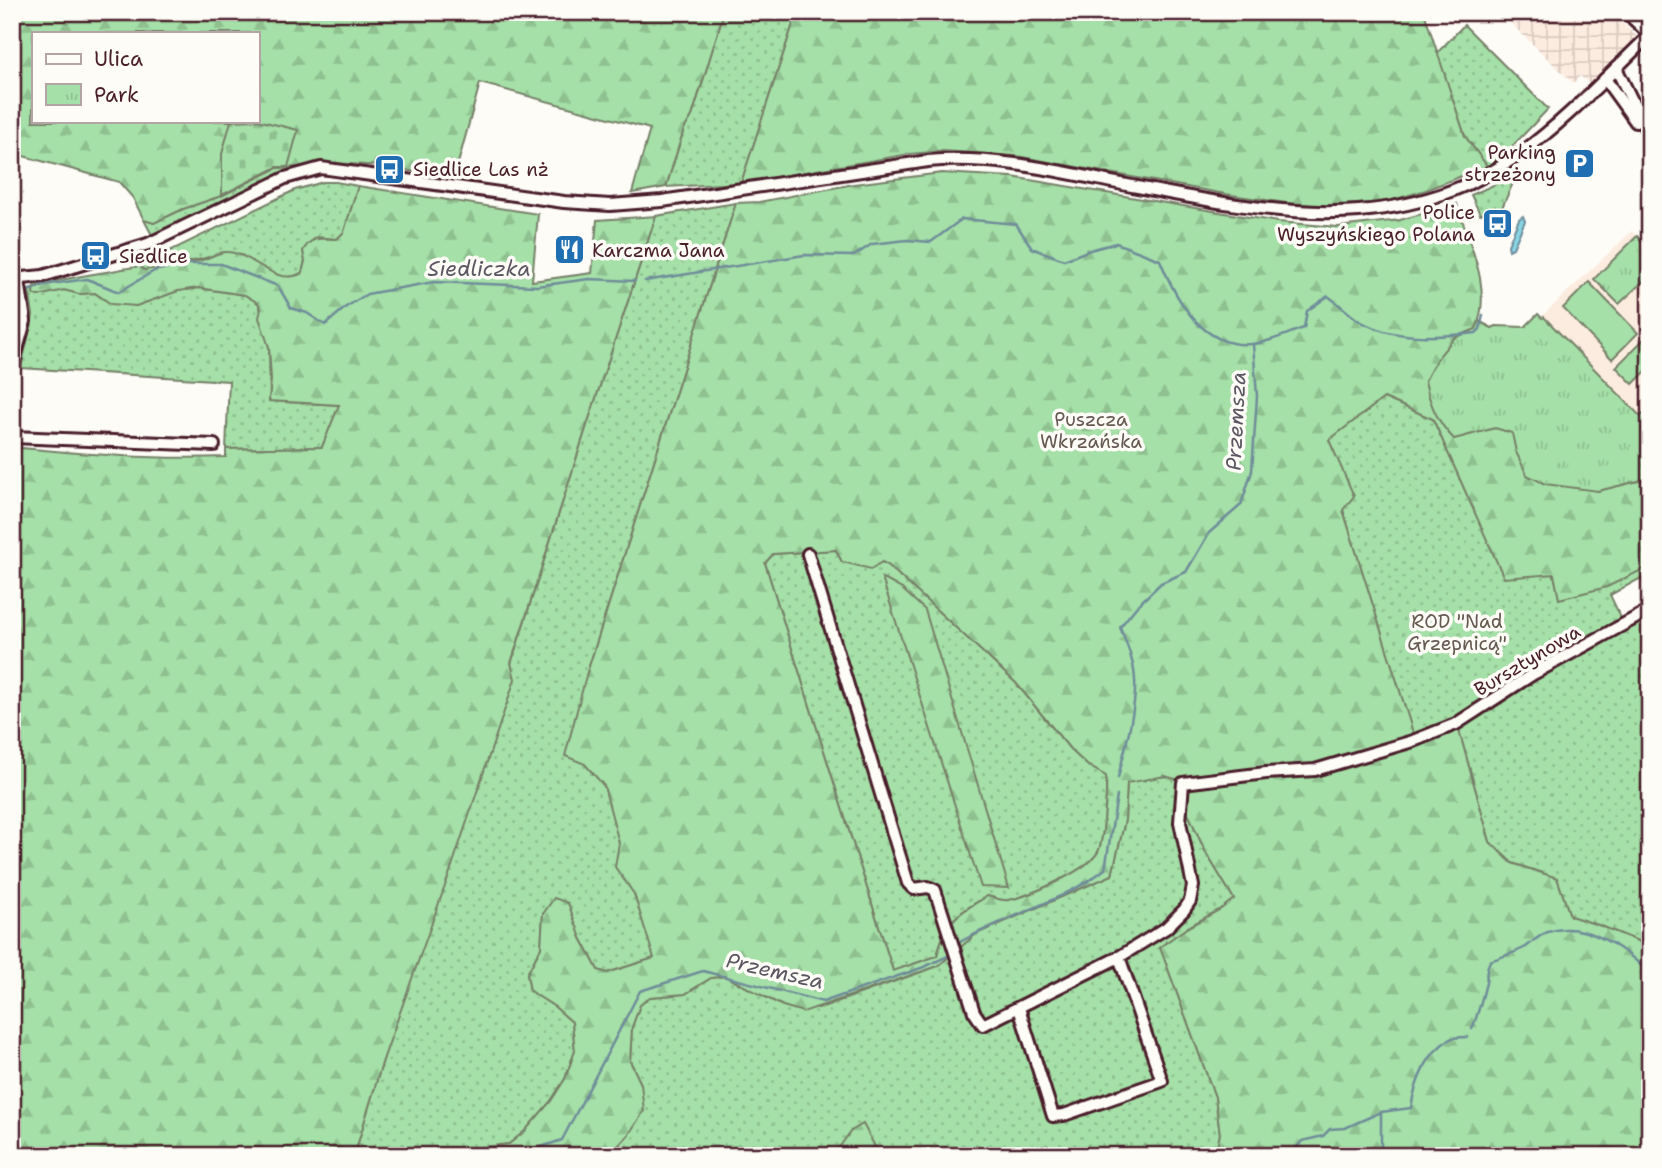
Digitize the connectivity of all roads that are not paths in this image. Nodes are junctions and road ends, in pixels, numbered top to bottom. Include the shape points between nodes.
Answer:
1 (1626, 12) edge
2 (1650, 35) edge
3 (1616, 68) junction
4 (1605, 79) junction
5 (1650, 139) edge
6 (16, 280) edge
7 (12, 368) edge
8 (12, 437) edge
9 (214, 445) dead end
10 (808, 554) dead end
11 (1650, 610) edge
12 (1119, 957) junction
13 (1019, 1008) junction

1 - 2 street
2 - 3 street
3 - 4 street
3 - 5 street
4 - 5 street
4 - 6 street via 1553,128 1487,174 1445,193 1382,209 1314,213 1266,208 1043,169 957,159 610,205 321,168 285,178 148,244
6 - 7 street via 25,321
8 - 9 street
10 - 13 street via 908,883 914,889 935,890 974,1012 983,1026
11 - 12 street, Bursztynowa via 1533,674 1456,724 1387,751 1315,770 1182,783 1180,822 1193,886 1190,901 1166,928
12 - 13 street
12 - 13 street via 1162,1081 1053,1116

